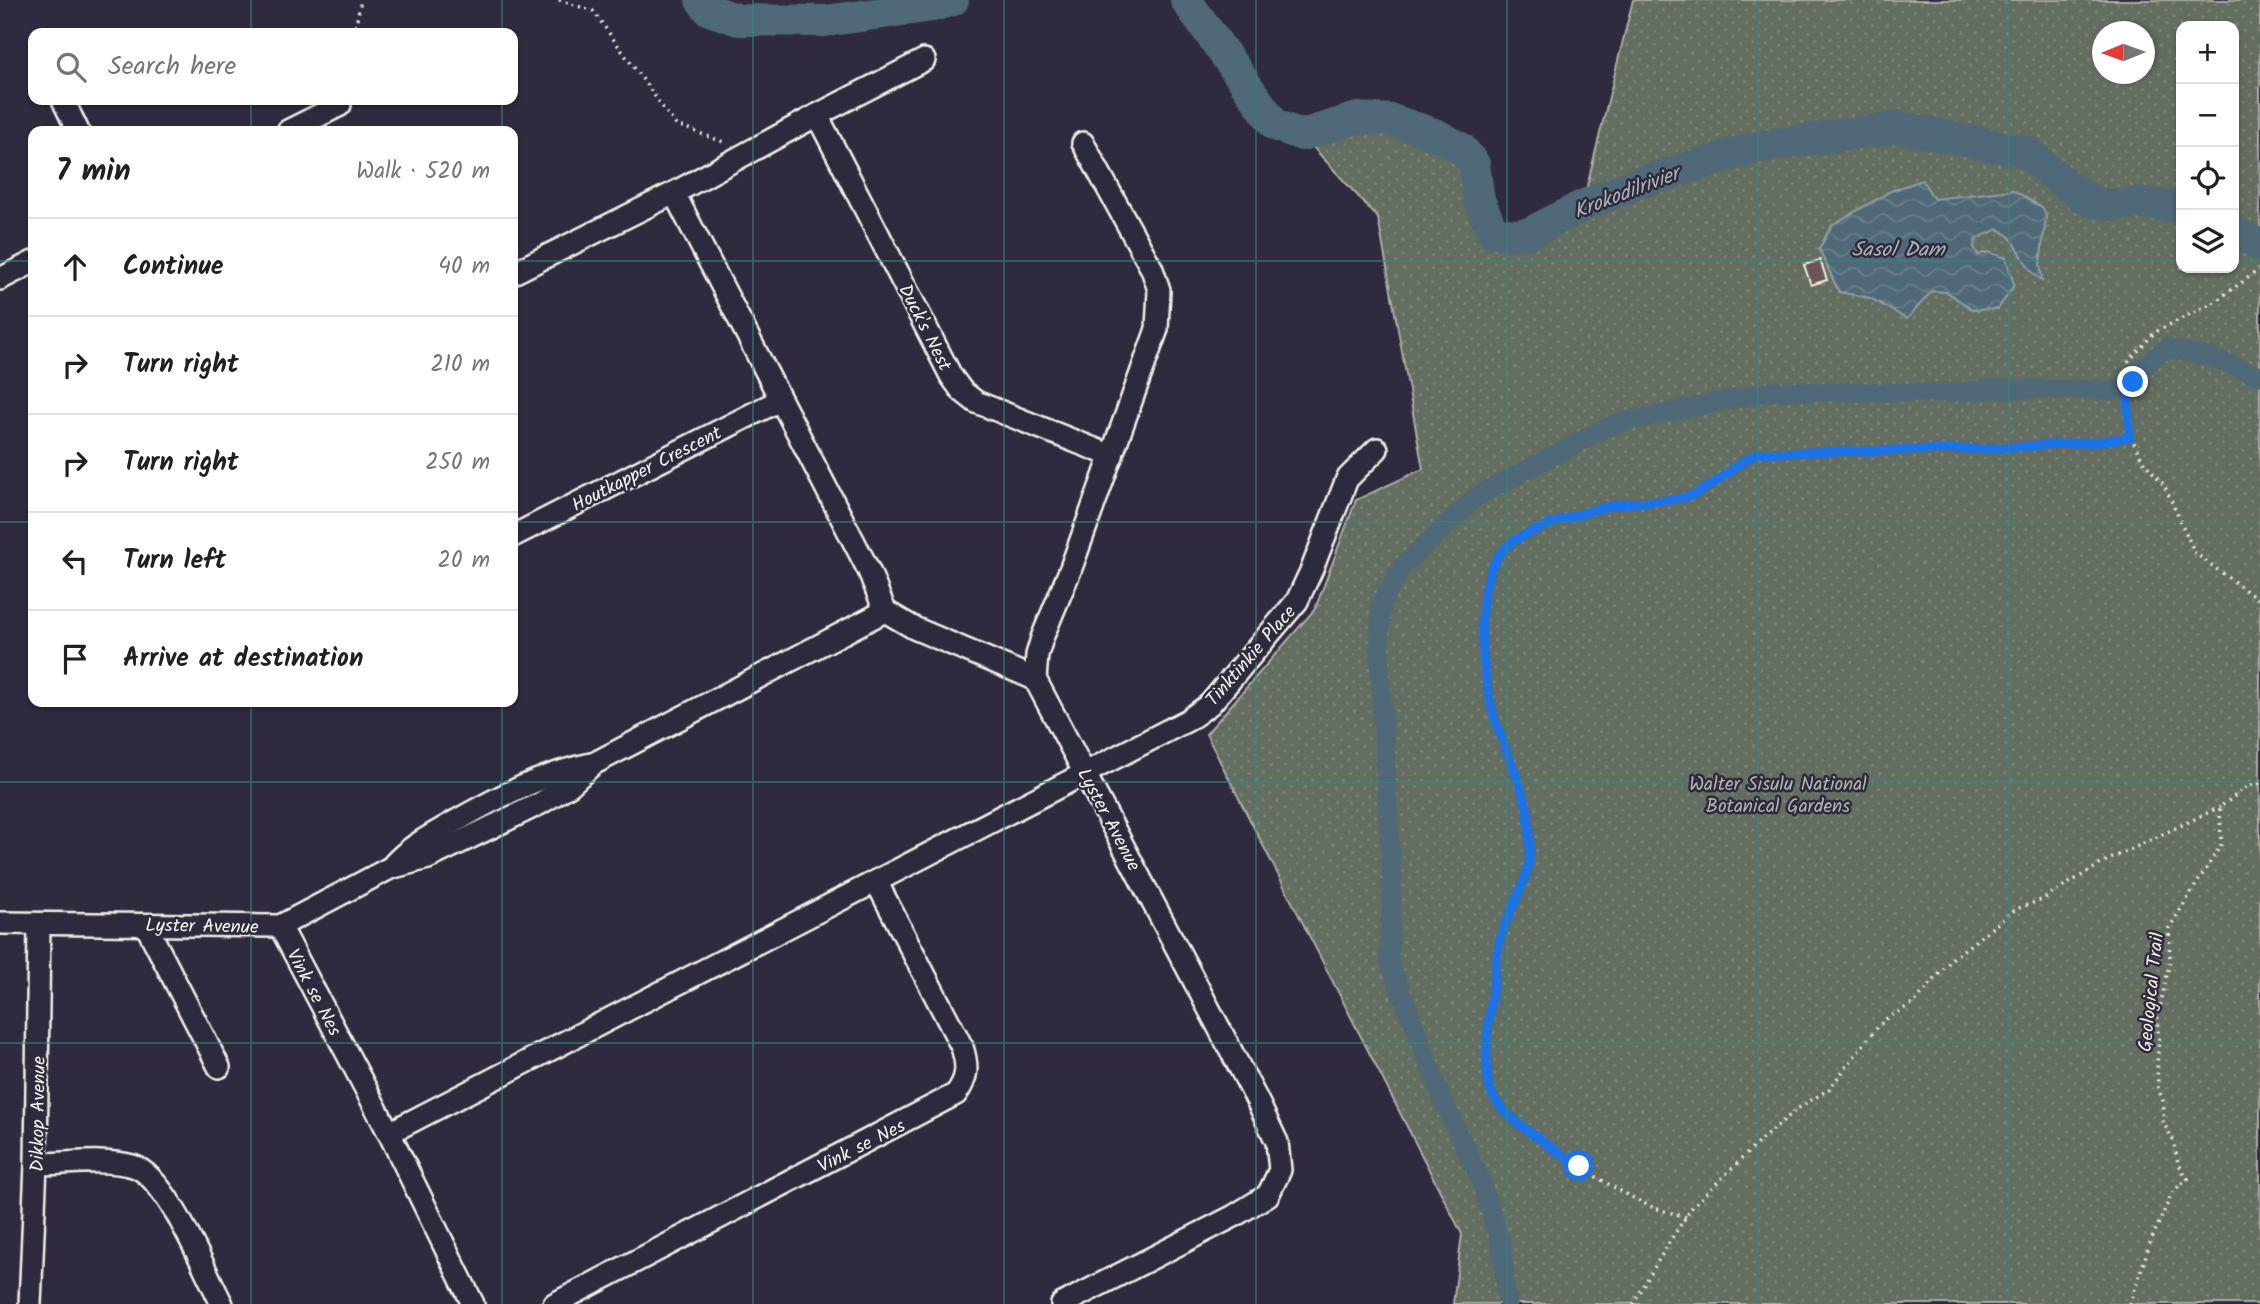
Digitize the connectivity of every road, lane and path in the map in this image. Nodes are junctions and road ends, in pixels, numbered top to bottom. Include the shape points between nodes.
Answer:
1 (361, 0) edge
2 (559, 0) edge
3 (355, 28) edge
4 (924, 60) dead end
5 (65, 105) edge
6 (340, 105) dead end
7 (817, 115) junction
8 (75, 126) edge
9 (298, 126) edge
10 (1083, 142) dead end
11 (748, 152) junction
12 (674, 193) junction
13 (28, 265) edge
14 (2260, 270) edge
15 (518, 271) edge
16 (0, 279) edge
17 (780, 400) junction
18 (2130, 437) junction
19 (1377, 449) dead end
20 (1112, 456) junction
21 (518, 533) edge
22 (2260, 601) edge
23 (885, 611) junction
24 (1035, 679) junction
25 (1087, 774) junction
26 (2260, 783) edge
27 (2220, 807) junction
28 (876, 881) junction
29 (0, 923) edge
30 (39, 924) junction
31 (146, 925) junction
32 (280, 926) junction
33 (219, 1067) dead end
34 (389, 1133) junction
35 (36, 1164) junction
36 (1686, 1217) junction
37 (30, 1304) edge
38 (222, 1304) edge
39 (473, 1304) edge
40 (554, 1304) edge
41 (1062, 1304) edge
42 (1633, 1304) edge
43 (2130, 1304) edge

1 - 3 path
2 - 11 path via 593,12 675,124
4 - 7 street
5 - 8 street
6 - 9 street
7 - 11 street
7 - 20 street, Duck's Nest via 962,391 976,402
10 - 20 street via 1159,290 1157,329
11 - 12 street
12 - 15 street
12 - 17 street
13 - 16 street
14 - 18 path via 2216,301 2155,332 2129,361 2133,382 2128,400
17 - 21 street, Houtkapper Crescent
17 - 23 street
18 - 22 path via 2164,485 2195,553
18 - 36 path via 1983,449 1758,453 1685,498 1596,509 1517,538 1496,557 1482,606 1484,653 1493,710 1527,809 1530,848 1523,886 1498,949 1488,1062 1490,1090 1514,1120 1579,1166 1651,1207
19 - 25 street, Tinktinkie Place via 1347,479 1297,601 1210,704
20 - 24 street via 1042,638
23 - 24 street via 914,628
23 - 32 street, Lyster Avenue via 593,764 535,781 481,807 421,841 390,868
24 - 25 street, Lyster Avenue
25 - 28 street
25 - 41 street, Lyster Avenue via 1257,1100 1277,1142 1280,1170 1268,1195 1234,1216
26 - 27 path via 2248,786
27 - 36 path via 2016,909 1978,938 1953,958 1914,1003 1875,1030 1829,1089 1762,1139
27 - 43 path, Geological Trail via 2221,845 2169,928 2170,961 2157,1021 2163,1122 2188,1178 2173,1191
28 - 34 street
28 - 40 street, Vink se Nes via 962,1047 967,1071 964,1084 956,1094
29 - 30 street, Lyster Avenue
30 - 31 street, Lyster Avenue
30 - 35 street, Dikkop Avenue
31 - 32 street, Lyster Avenue
31 - 33 street
32 - 34 street, Vink se Nes
34 - 39 street, Vink se Nes
35 - 37 street, Dikkop Avenue
35 - 38 street via 121,1164 145,1172 168,1199
36 - 42 path

